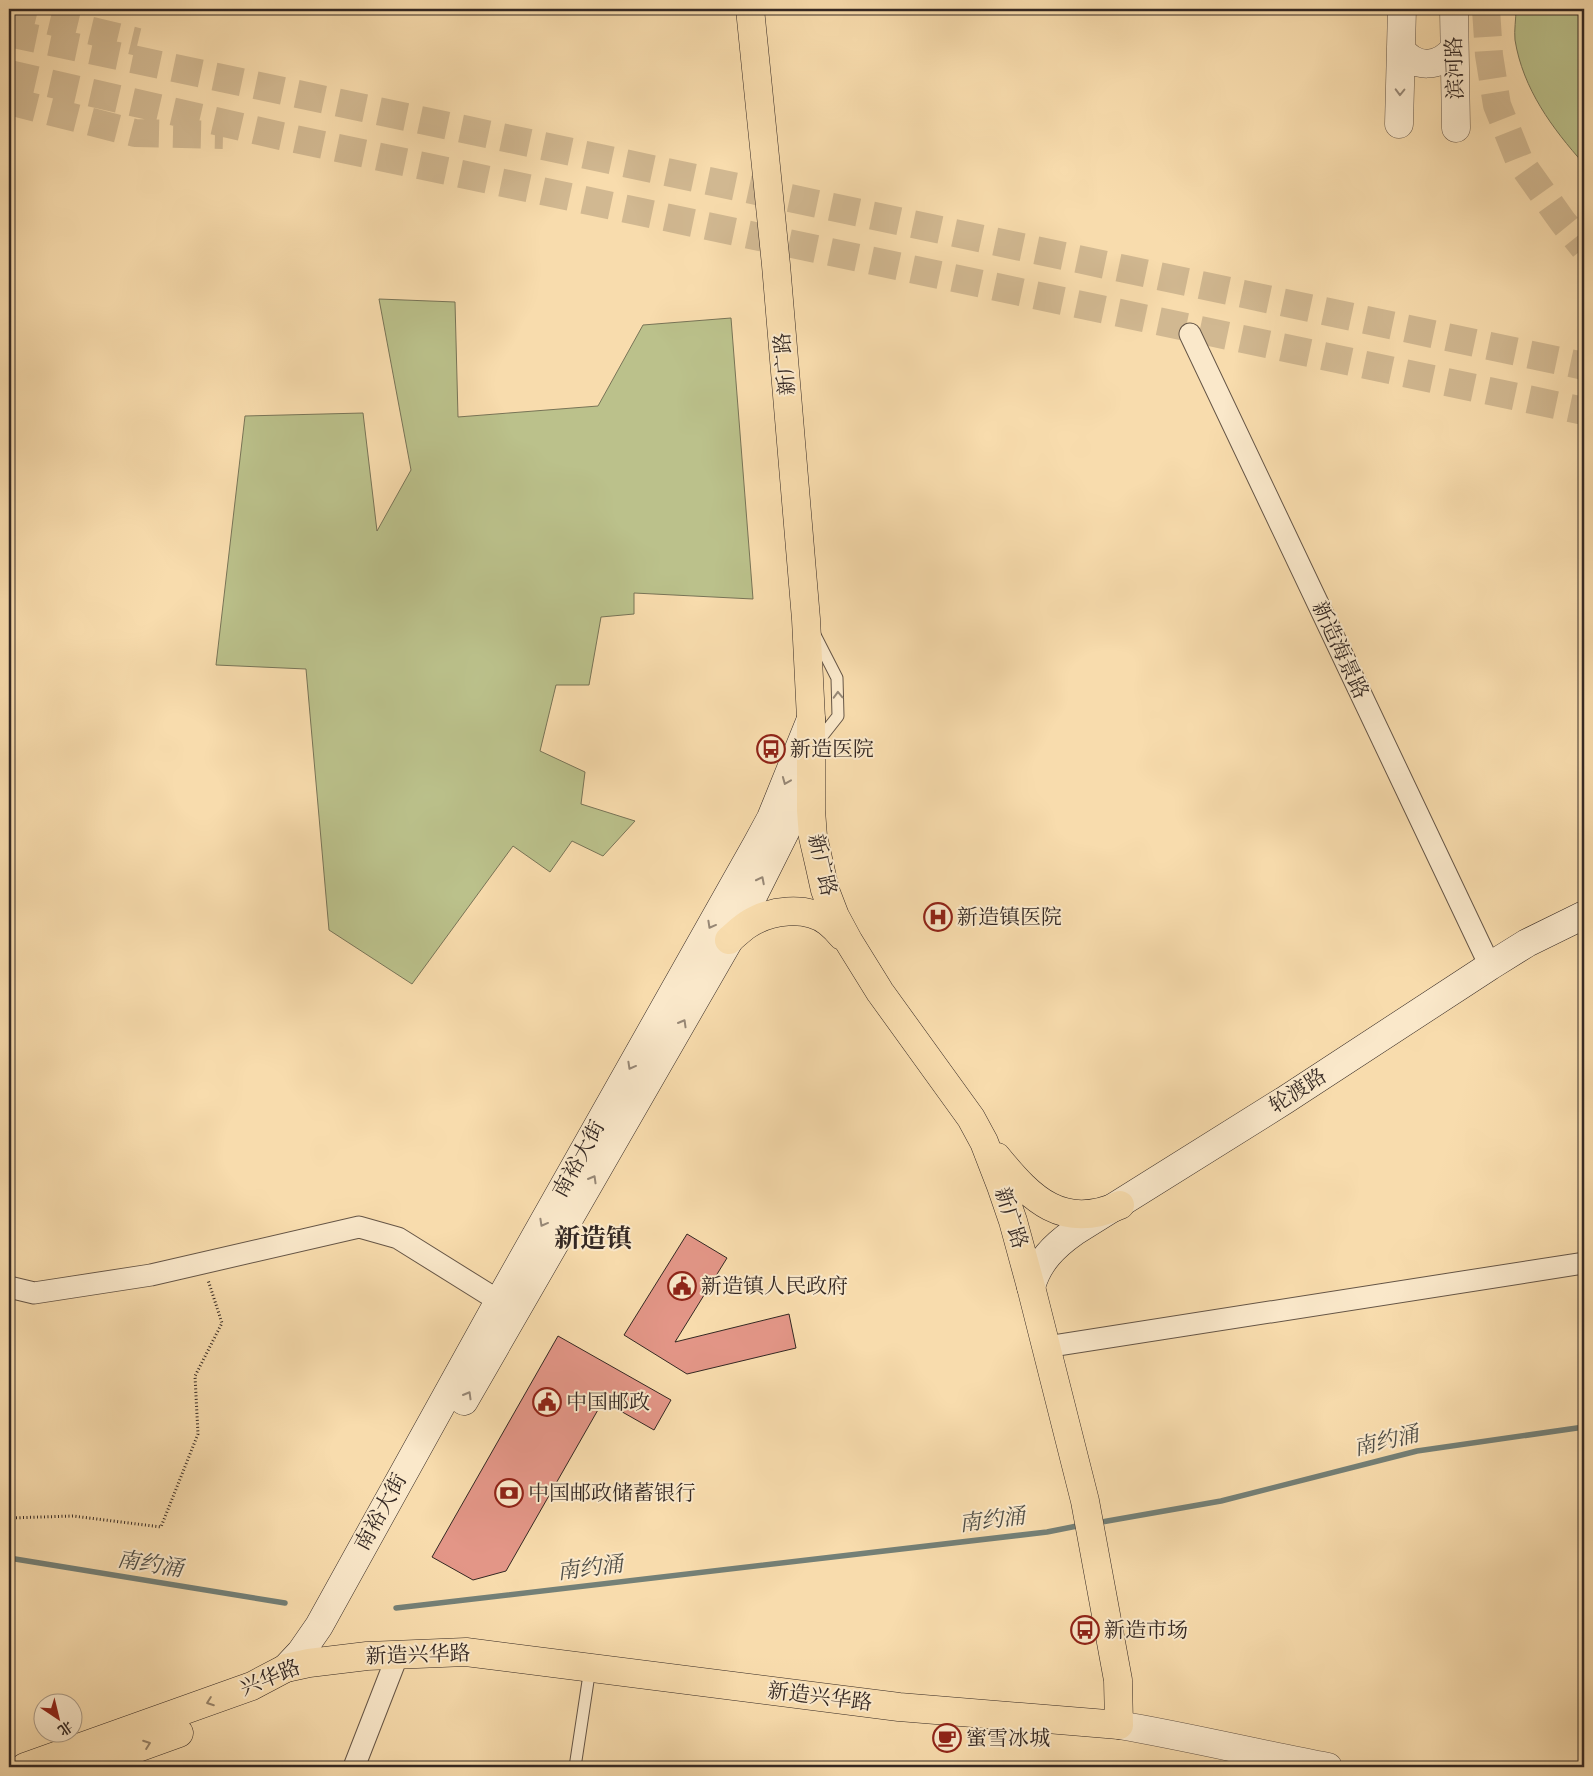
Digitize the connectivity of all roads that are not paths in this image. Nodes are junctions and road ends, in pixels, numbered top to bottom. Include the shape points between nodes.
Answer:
1 (750, 9) edge
2 (1402, 9) edge
3 (1454, 9) edge
4 (1401, 49) junction
5 (1454, 49) junction
6 (1399, 124) dead end
7 (1456, 128) dead end
8 (1190, 334) dead end
9 (806, 619) junction
10 (810, 719) junction
11 (811, 751) junction
12 (1584, 915) edge
13 (729, 940) junction
14 (849, 942) junction
15 (1490, 966) junction
16 (984, 1142) junction
17 (1120, 1205) junction
18 (1584, 1263) edge
19 (9, 1287) edge
20 (1031, 1287) junction
21 (499, 1301) junction
22 (1046, 1347) junction
23 (398, 1654) junction
24 (298, 1665) junction
25 (590, 1667) junction
26 (1119, 1725) junction
27 (25, 1767) edge
28 (85, 1767) edge
29 (354, 1767) edge
30 (575, 1767) edge
31 (1328, 1767) edge

1 - 9 main road, 新广路
2 - 4 main road
3 - 5 main road, 滨河路
4 - 5 main road via 1412,60 1427,64 1440,62
4 -> 6 main road
5 - 7 main road, 滨河路
8 - 15 street, 新造海景路
9 - 10 main road, 新广路
11 -> 9 lane via 838,716 837,678
10 - 11 main road, 新广路
10 -> 21 main road, 南裕大街 via 771,818
13 -> 11 main road, 南裕大街 via 799,804
11 - 14 main road, 新广路 via 813,837 826,890
12 - 15 main road, 轮渡路 via 1527,943
13 - 14 main road via 748,924 766,916 800,911 816,914
24 -> 13 main road, 南裕大街 via 364,1576
14 - 16 main road, 新广路 via 880,992 967,1111
15 - 17 main road, 轮渡路
16 - 17 main road via 1026,1191 1047,1206 1085,1215
16 - 20 main road, 新广路 via 1013,1221
17 - 20 main road, 轮渡路 via 1054,1248 1038,1268
18 - 22 street
19 - 21 street via 34,1293 151,1275 359,1227 398,1238
20 - 22 main road, 新广路
21 - 24 main road, 南裕大街 via 319,1626 301,1652
22 - 26 main road, 新广路 via 1097,1562 1118,1680
23 - 24 main road, 新造兴华路
23 - 25 main road, 新造兴华路 via 466,1652
23 - 29 street
24 -> 27 main road, 兴华路 via 252,1686
28 -> 24 main road, 兴华路 via 222,1717 289,1680
25 - 26 main road, 新造兴华路 via 899,1707
25 - 30 lane
26 - 31 main road, 新造兴华路

